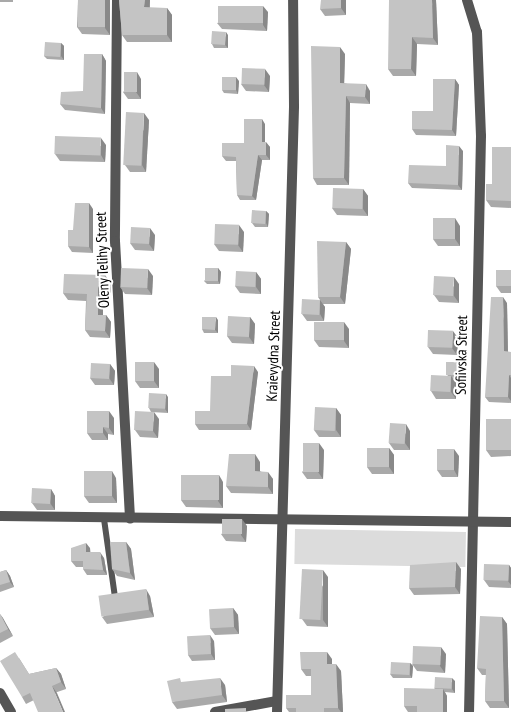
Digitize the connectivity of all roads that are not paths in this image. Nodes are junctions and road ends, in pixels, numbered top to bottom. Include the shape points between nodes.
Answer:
1 (117, 0) edge
2 (293, 0) edge
3 (467, 0) edge
4 (0, 516) edge
5 (283, 518) junction
6 (104, 519) junction
7 (130, 519) junction
8 (472, 522) junction
9 (511, 522) edge
10 (115, 597) edge
11 (0, 693) edge
12 (277, 701) junction
13 (11, 712) edge
14 (215, 712) edge
15 (277, 712) edge
16 (469, 712) edge

1 - 7 street, Oleny Telihy Street via 114,241
2 - 5 street, Kraievydna Street
3 - 8 street, Sofiivska Street via 477,32 481,136
4 - 6 street
5 - 7 street
5 - 8 street
5 - 12 street, Kraievydna Street
6 - 7 street
6 - 10 lane
8 - 9 street
8 - 16 street, Sofiivska Street
11 - 13 street
12 - 14 street
12 - 15 street, Kraievydna Street

